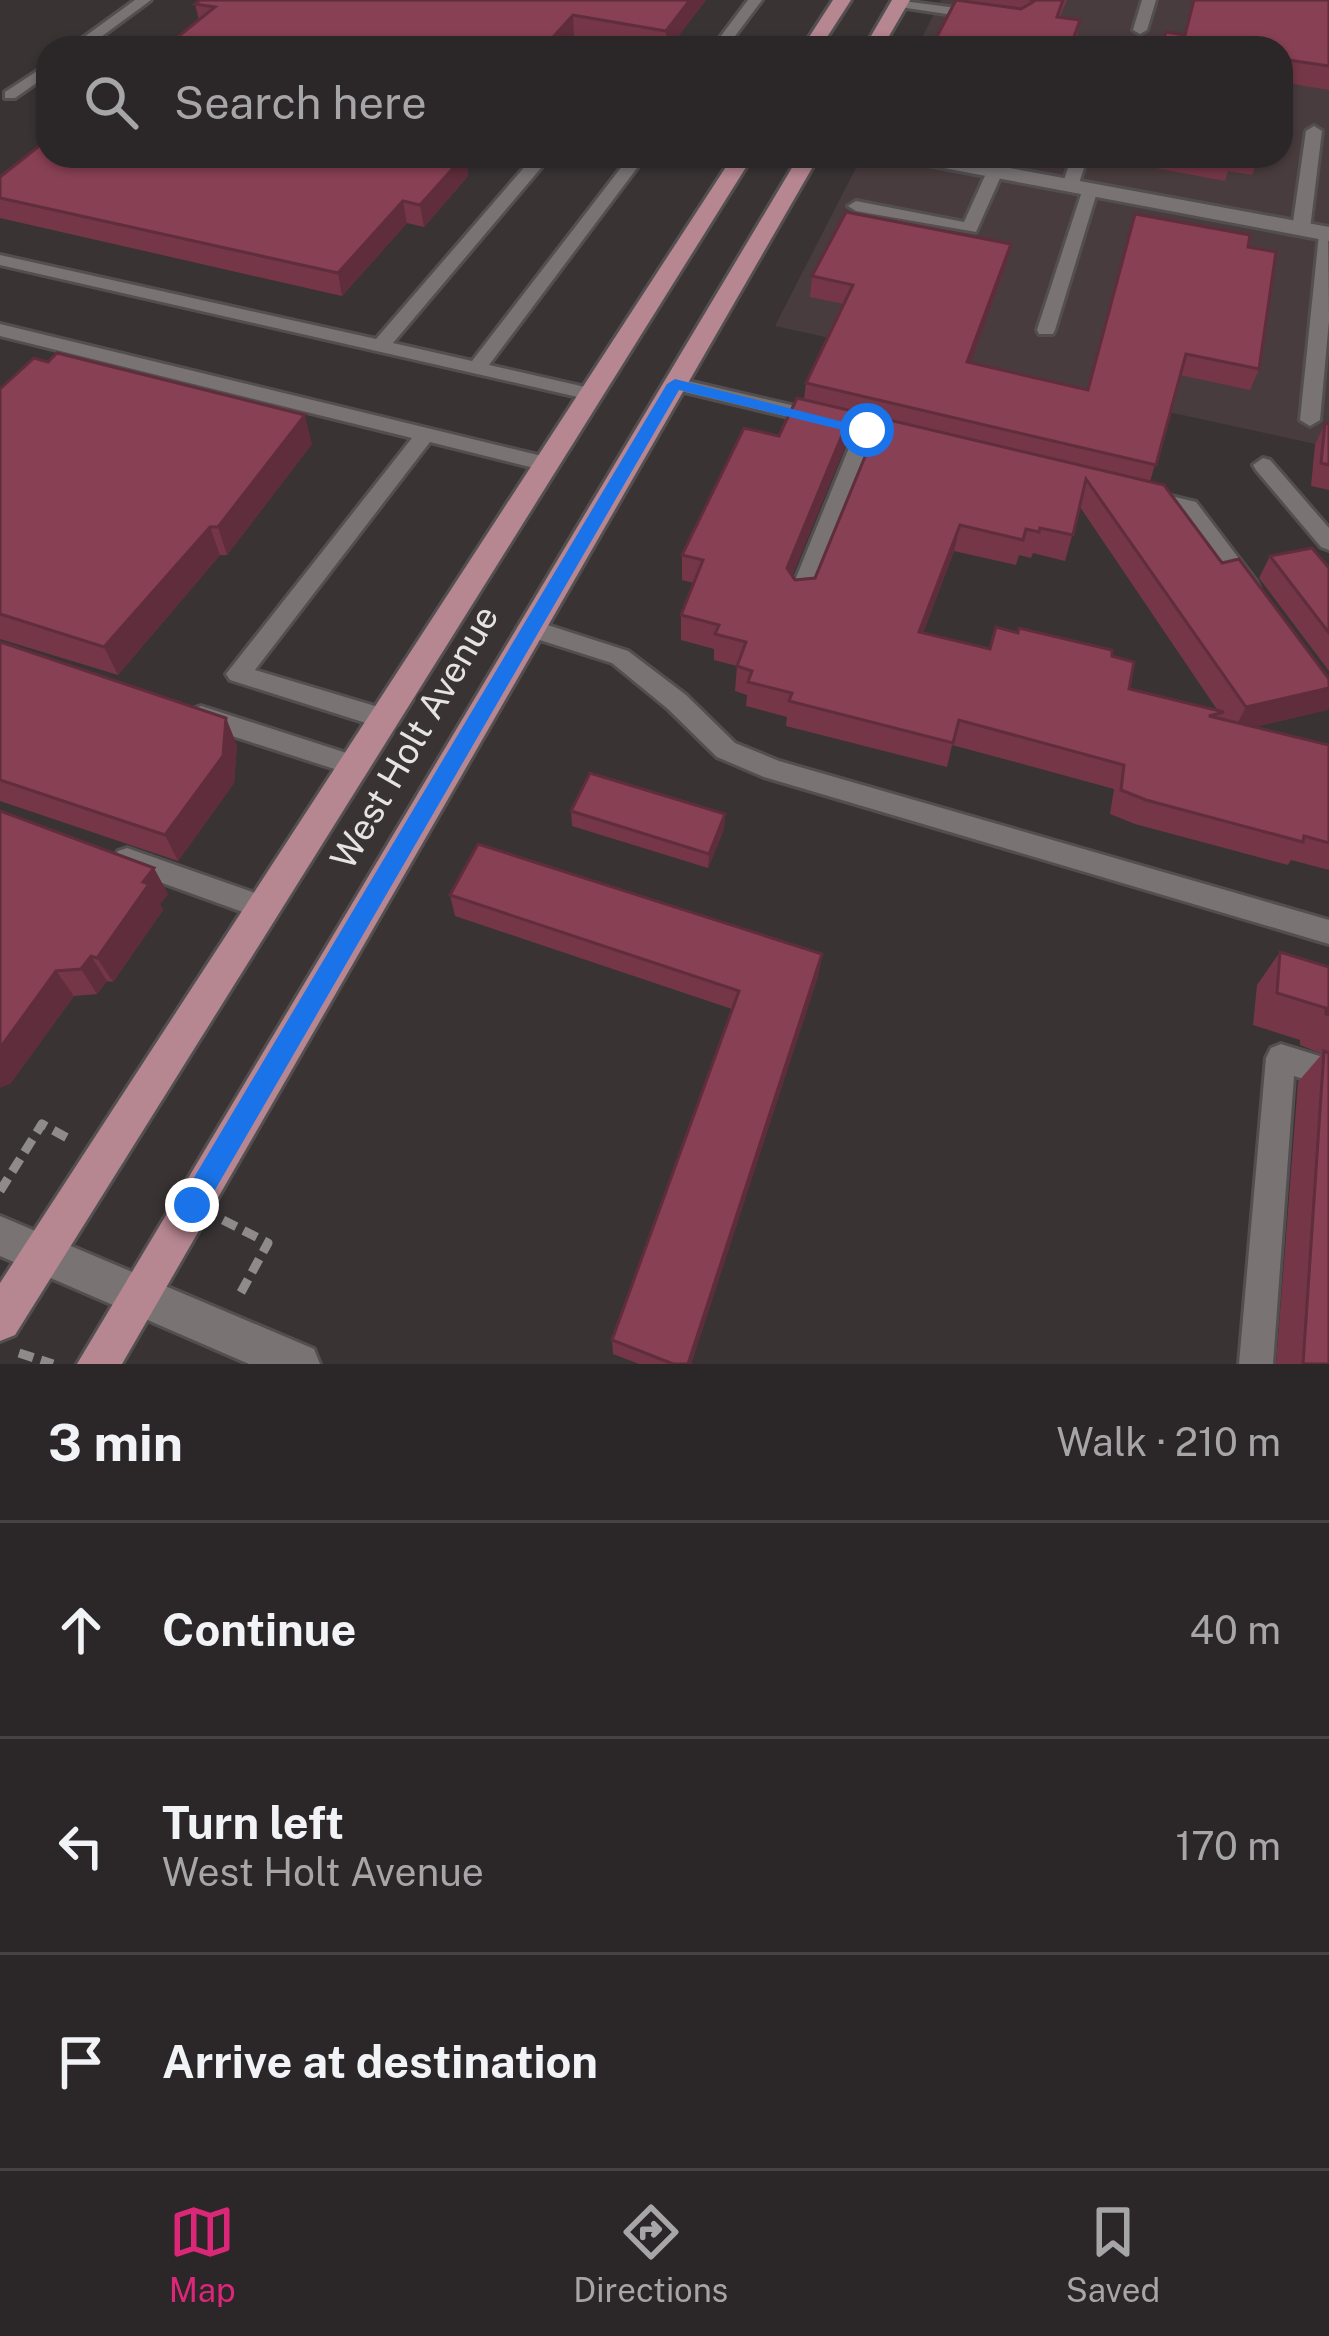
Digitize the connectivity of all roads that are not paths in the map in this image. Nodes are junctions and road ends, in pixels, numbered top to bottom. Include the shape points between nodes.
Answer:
1 (144, 0) edge
2 (755, 0) edge
3 (842, 0) edge
4 (1149, 0) edge
5 (900, 1) edge
6 (998, 18) edge
7 (1140, 30) dead end
8 (93, 36) edge
9 (728, 36) edge
10 (820, 36) edge
11 (880, 36) edge
12 (36, 76) edge
13 (10, 94) dead end
14 (1314, 130) dead end
15 (533, 168) edge
16 (629, 168) edge
17 (734, 168) edge
18 (802, 168) edge
19 (997, 168) edge
20 (1012, 168) edge
21 (1080, 168) edge
22 (1080, 188) junction
23 (856, 206) dead end
24 (1301, 229) junction
25 (1328, 234) edge
26 (0, 260) edge
27 (0, 330) edge
28 (1046, 330) dead end
29 (380, 346) junction
30 (478, 368) junction
31 (675, 384) junction
32 (591, 394) junction
33 (1310, 420) dead end
34 (867, 430) junction
35 (424, 435) junction
36 (938, 447) edge
37 (545, 464) junction
38 (1263, 465) dead end
39 (1120, 490) edge
40 (1329, 542) edge
41 (800, 596) edge
42 (1259, 602) edge
43 (530, 628) junction
44 (178, 708) edge
45 (366, 713) dead end
46 (353, 764) junction
47 (112, 854) edge
48 (262, 907) junction
49 (1329, 932) edge
50 (1329, 1073) edge
51 (0, 1236) edge
52 (40, 1253) junction
53 (140, 1297) junction
54 (0, 1319) edge
55 (98, 1364) edge
56 (299, 1364) edge
57 (1256, 1364) edge

1 - 8 lane
2 - 9 lane
3 - 10 main road
4 - 7 lane
5 - 6 lane
5 - 11 main road
12 - 13 lane
14 - 24 lane
15 - 29 lane
16 - 30 lane
17 - 32 main road, West Holt Avenue
18 - 31 main road, West Holt Avenue
19 - 23 lane via 970,228
20 - 22 street
21 - 22 lane
22 - 24 street
22 - 28 lane
24 - 25 street
25 - 33 lane
26 - 29 lane
27 - 35 lane via 53,352
29 - 30 lane
30 - 32 lane
31 - 34 lane
31 - 43 main road, West Holt Avenue
32 - 37 main road, West Holt Avenue
34 - 36 lane
34 - 41 lane
35 - 37 lane
35 - 45 lane via 238,674
37 - 46 main road, West Holt Avenue
38 - 40 lane
39 - 42 lane via 1188,507
43 - 49 lane via 620,657 726,750 773,770
43 - 53 main road, West Holt Avenue
44 - 46 lane
46 - 48 main road, West Holt Avenue
47 - 48 lane
48 - 52 main road, West Holt Avenue
50 - 57 lane via 1281,1058
51 - 52 street
52 - 53 street
52 - 54 main road, West Holt Avenue
53 - 55 main road, West Holt Avenue
53 - 56 street

